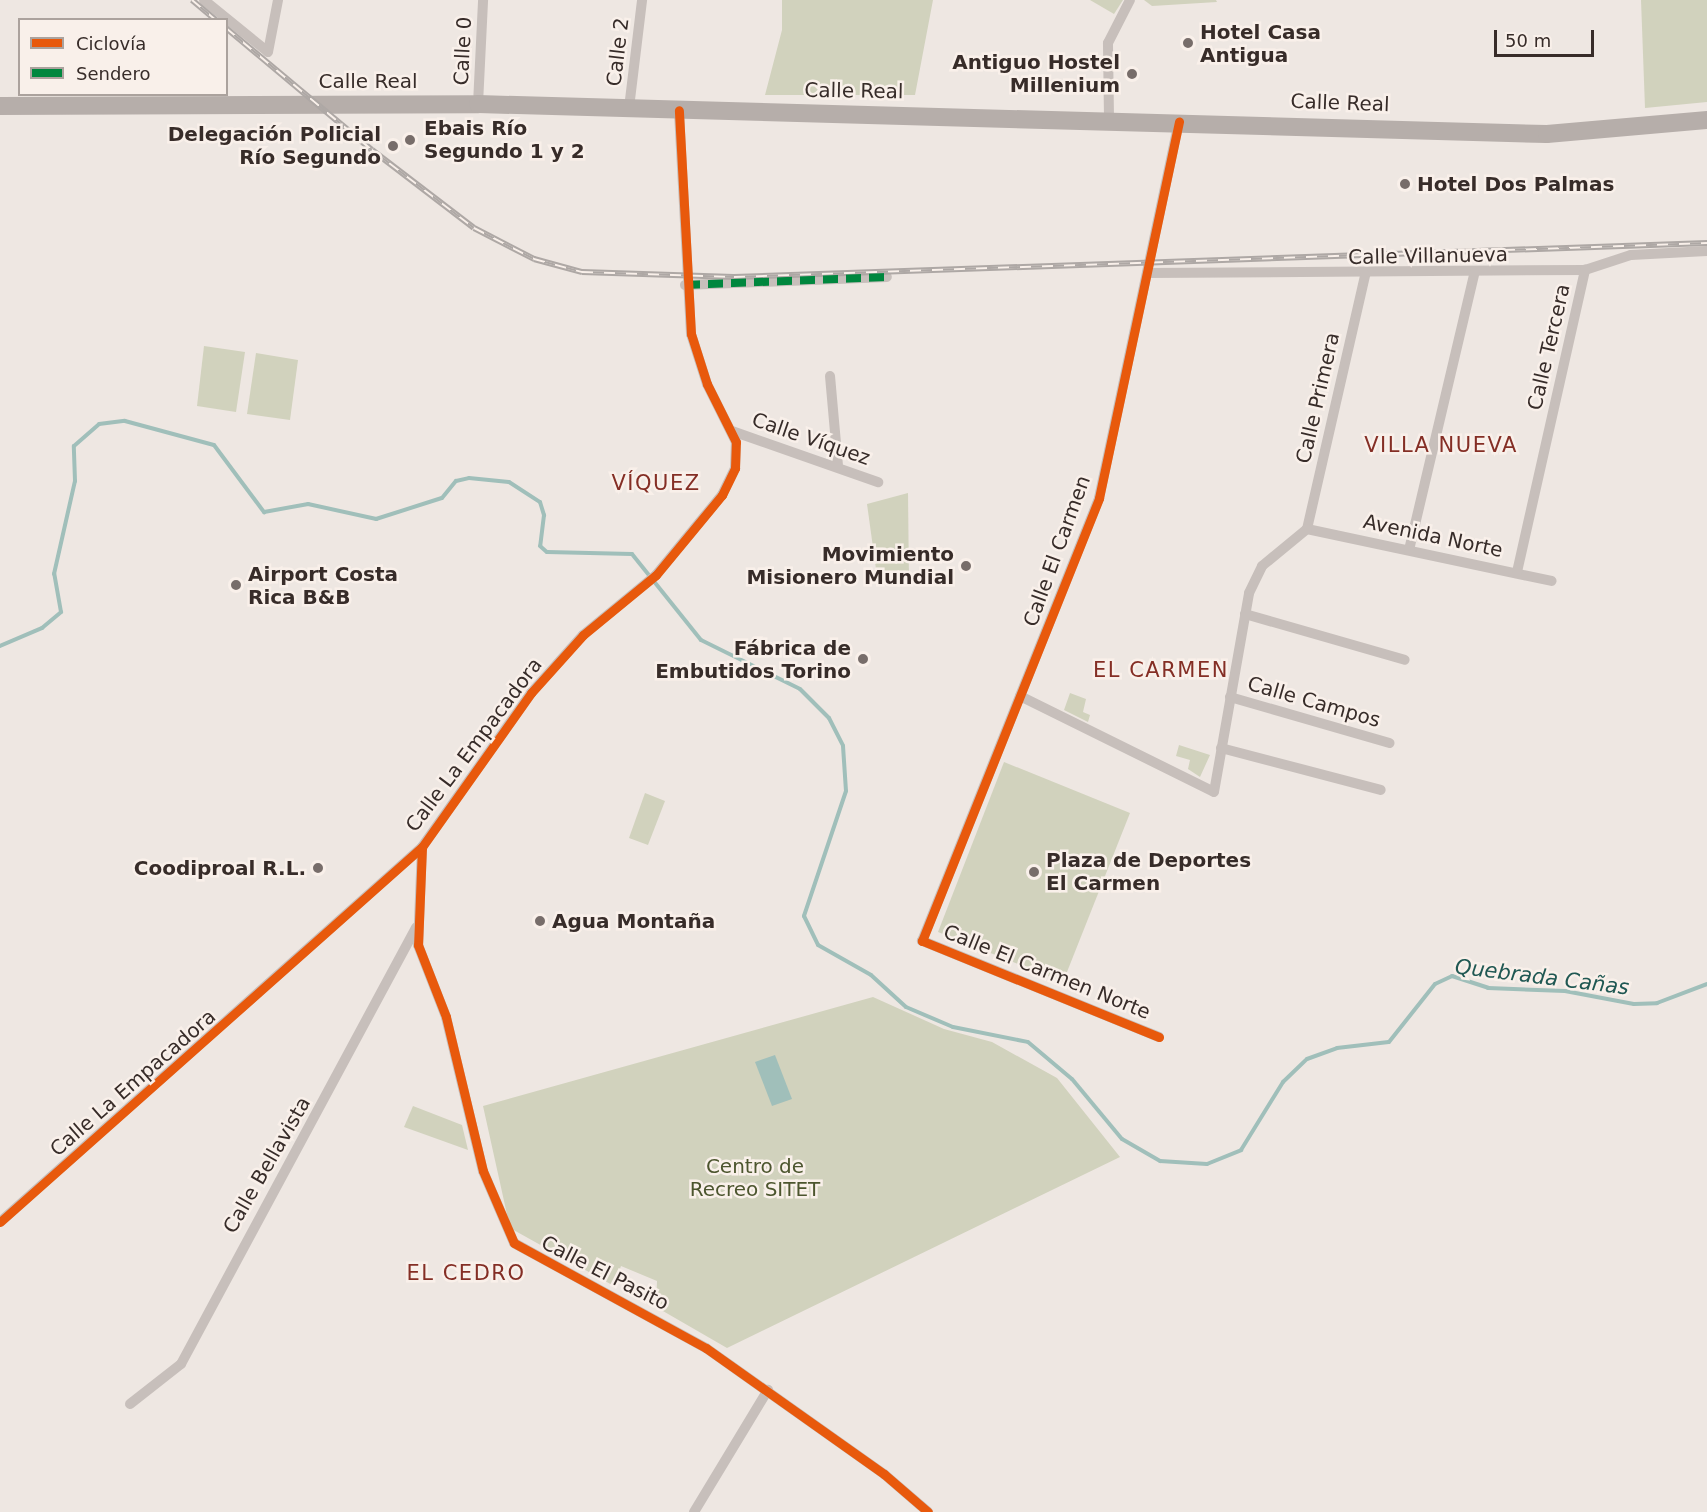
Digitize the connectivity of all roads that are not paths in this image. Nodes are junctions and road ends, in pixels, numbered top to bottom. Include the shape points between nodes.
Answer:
1 (204, 0) edge
2 (278, 0) edge
3 (483, 0) edge
4 (642, 0) edge
5 (1130, 0) edge
6 (226, 18) edge
7 (228, 20) edge
8 (478, 104) junction
9 (0, 106) edge
10 (629, 108) junction
11 (679, 110) junction
12 (1109, 118) junction
13 (1707, 120) edge
14 (1179, 121) junction
15 (1707, 251) edge
16 (1585, 270) junction
17 (1147, 273) junction
18 (1474, 274) junction
19 (1365, 275) junction
20 (887, 277) dead end
21 (685, 285) junction
22 (830, 376) dead end
23 (732, 431) junction
24 (838, 465) junction
25 (878, 482) dead end
26 (1307, 529) junction
27 (1409, 550) junction
28 (1517, 572) junction
29 (1552, 581) dead end
30 (1245, 614) junction
31 (1405, 660) dead end
32 (1020, 696) junction
33 (1230, 697) junction
34 (1389, 743) dead end
35 (1221, 748) junction
36 (1381, 790) dead end
37 (422, 847) junction
38 (416, 926) junction
39 (922, 941) joint
40 (1159, 1037) dead end
41 (0, 1222) edge
42 (768, 1390) junction
43 (130, 1404) dead end
44 (694, 1512) edge
45 (928, 1512) edge

1 - 6 street
2 - 7 street via 268,52
3 - 8 street, Calle 0
4 - 10 street, Calle 2
5 - 12 street via 1108,43
8 - 9 main road, Calle Real
8 - 10 main road, Calle Real
10 - 11 main road, Calle Real
11 - 12 main road, Calle Real
11 - 21 street, Calle La Empacadora
12 - 14 main road, Calle Real
13 - 14 main road, Calle Real via 1547,134
14 - 17 street, Calle El Carmen
15 - 16 street, Calle Villanueva via 1631,255
16 - 18 street, Calle Villanueva
16 - 28 street, Calle Tercera
17 - 19 street, Calle Villanueva
17 - 32 street, Calle El Carmen via 1099,498
18 - 19 street, Calle Villanueva
18 - 27 street
19 - 26 street, Calle Primera
20 - 21 street
21 - 23 street, Calle La Empacadora via 696,356
22 - 24 street
23 - 24 street, Calle Víquez
23 - 37 street, Calle La Empacadora via 735,468 722,495 656,575 590,629 539,684
24 - 25 street, Calle Víquez
26 - 27 street, Avenida Norte
26 - 30 street via 1262,566
27 - 28 street, Avenida Norte
28 - 29 street, Avenida Norte
30 - 31 street
30 - 33 street
32 - 35 street via 1214,792
32 - 39 street, Calle El Carmen
33 - 34 street, Calle Campos
33 - 35 street
35 - 36 street
37 - 38 street, Calle El Pasito
37 - 41 street, Calle La Empacadora
38 - 42 street, Calle El Pasito via 422,961 446,1017 483,1171 514,1244 658,1320
38 - 43 street, Calle Bellavista via 181,1364
39 - 40 street, Calle El Carmen Norte
42 - 44 street
42 - 45 street, Calle El Pasito

